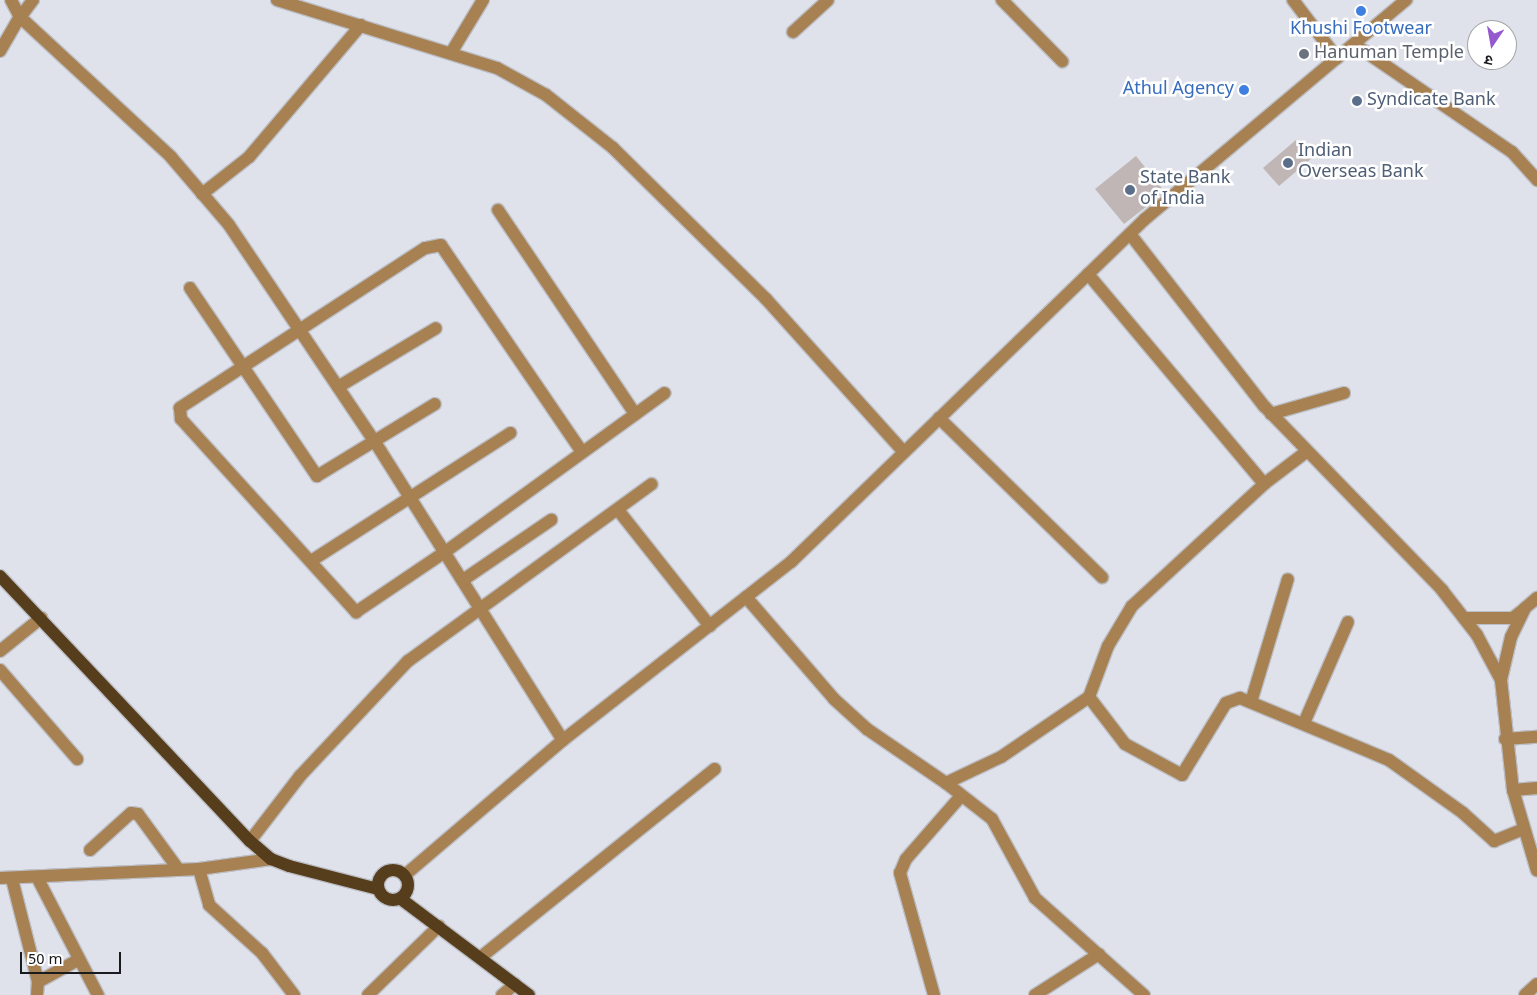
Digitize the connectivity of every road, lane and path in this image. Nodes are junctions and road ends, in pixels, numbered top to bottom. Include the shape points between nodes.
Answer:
1 (11, 0) edge
2 (33, 0) edge
3 (277, 0) edge
4 (483, 0) edge
5 (828, 0) edge
6 (1293, 0) edge
7 (1406, 0) edge
8 (1010, 2) edge
9 (20, 17) junction
10 (361, 26) junction
11 (793, 32) dead end
12 (1354, 44) junction
13 (0, 51) edge
14 (451, 53) junction
15 (1337, 58) junction
16 (1062, 61) dead end
17 (1537, 180) edge
18 (202, 194) junction
19 (498, 210) dead end
20 (1130, 234) junction
21 (1088, 274) junction
22 (190, 288) dead end
23 (298, 328) junction
24 (436, 328) dead end
25 (241, 365) junction
26 (338, 387) junction
27 (665, 393) dead end
28 (1344, 393) dead end
29 (435, 404) dead end
30 (635, 414) junction
31 (1272, 414) junction
32 (939, 418) junction
33 (510, 433) dead end
34 (375, 442) junction
35 (582, 452) junction
36 (904, 452) junction
37 (1306, 452) junction
38 (652, 484) dead end
39 (1264, 484) junction
40 (408, 498) junction
41 (618, 510) junction
42 (551, 520) dead end
43 (445, 552) junction
44 (311, 561) junction
45 (0, 576) edge
46 (1102, 577) dead end
47 (1288, 579) dead end
48 (463, 580) junction
49 (746, 597) junction
50 (1537, 598) edge
51 (1525, 608) junction
52 (481, 609) junction
53 (41, 618) junction
54 (1464, 618) junction
55 (1348, 622) dead end
56 (710, 626) junction
57 (0, 651) edge
58 (0, 670) edge
59 (1501, 680) junction
60 (1089, 696) junction
61 (1251, 702) junction
62 (1304, 723) junction
63 (1537, 737) edge
64 (1505, 739) junction
65 (563, 740) junction
66 (77, 759) dead end
67 (715, 769) dead end
68 (946, 783) junction
69 (1537, 788) edge
70 (1513, 790) junction
71 (961, 796) junction
72 (1524, 829) junction
73 (250, 841) junction
74 (90, 850) dead end
75 (271, 859) junction
76 (199, 869) junction
77 (179, 870) junction
78 (1537, 871) edge
79 (405, 875) junction
80 (37, 877) junction
81 (6, 878) edge
82 (378, 889) junction
83 (401, 898) junction
84 (439, 926) junction
85 (1099, 954) junction
86 (482, 957) junction
87 (78, 960) junction
88 (38, 982) junction
89 (515, 984) junction
90 (1537, 984) edge
91 (38, 995) edge
92 (98, 995) edge
93 (294, 995) edge
94 (368, 995) edge
95 (502, 995) edge
96 (529, 995) edge
97 (934, 995) edge
98 (1035, 995) edge
99 (1144, 995) edge
100 (1524, 995) edge

1 - 9 street
2 - 9 street
3 - 10 street
4 - 14 street
5 - 11 street
6 - 15 street
7 - 12 street
8 - 16 street
9 - 13 street
9 - 18 street via 170,157
10 - 14 street
10 - 18 street via 250,157
12 - 15 street
12 - 17 street via 1512,152
14 - 36 street via 525,80 613,148 766,299
15 - 20 street
18 - 23 street via 229,225
19 - 30 street
20 - 21 street
20 - 31 street
21 - 32 street
21 - 39 street
22 - 25 street
23 - 25 street
23 - 26 street
23 - 35 street via 425,248 441,244
24 - 26 street
25 - 34 street via 314,474 323,474
25 - 44 street via 184,402 181,420
26 - 34 street
27 - 30 street
28 - 31 street
29 - 34 street
30 - 35 street
31 - 37 street
32 - 36 street
32 - 46 street
33 - 40 street
34 - 40 street
35 - 43 street
36 - 49 street via 791,562
37 - 39 street via 1270,484
37 - 54 street
38 - 41 street
39 - 60 street via 1132,606 1108,646
40 - 43 street
40 - 44 street
41 - 52 street
41 - 56 street
42 - 48 street
43 - 44 street via 356,612
43 - 48 street
45 - 53 main road
47 - 61 street
48 - 52 street
49 - 56 street
49 - 68 street via 834,698 867,729
50 - 51 street
51 - 54 street via 1513,618
51 - 59 street via 1511,637
52 - 65 street
52 - 73 street via 408,661 300,776
53 - 57 street
53 - 73 main road
54 - 59 street
55 - 62 street
56 - 65 street
58 - 66 street
59 - 64 street
60 - 61 street via 1125,744 1178,776 1188,773 1226,703 1240,698
60 - 68 street via 1001,757
61 - 62 street
62 - 72 street via 1389,760 1494,841
63 - 64 street
64 - 70 street
65 - 79 street
67 - 86 street
68 - 71 street
69 - 70 street
70 - 72 street
71 - 85 street via 992,819 1035,898
71 - 97 street via 906,859 900,872
72 - 78 street
73 - 75 main road
74 - 77 street via 131,813 138,814
75 - 76 street
75 - 82 main road
76 - 77 street
76 - 93 street via 209,905 262,953
77 - 80 street
79 - 82 main road via 386,872
79 - 83 main road via 408,888
80 - 81 street
80 - 87 street
81 - 88 street
82 - 83 main road via 385,898
83 - 84 main road
84 - 86 main road
84 - 94 street
85 - 98 street
85 - 99 street
86 - 89 main road
87 - 88 street
87 - 92 street
88 - 91 street
89 - 95 street
89 - 96 main road
90 - 100 street

